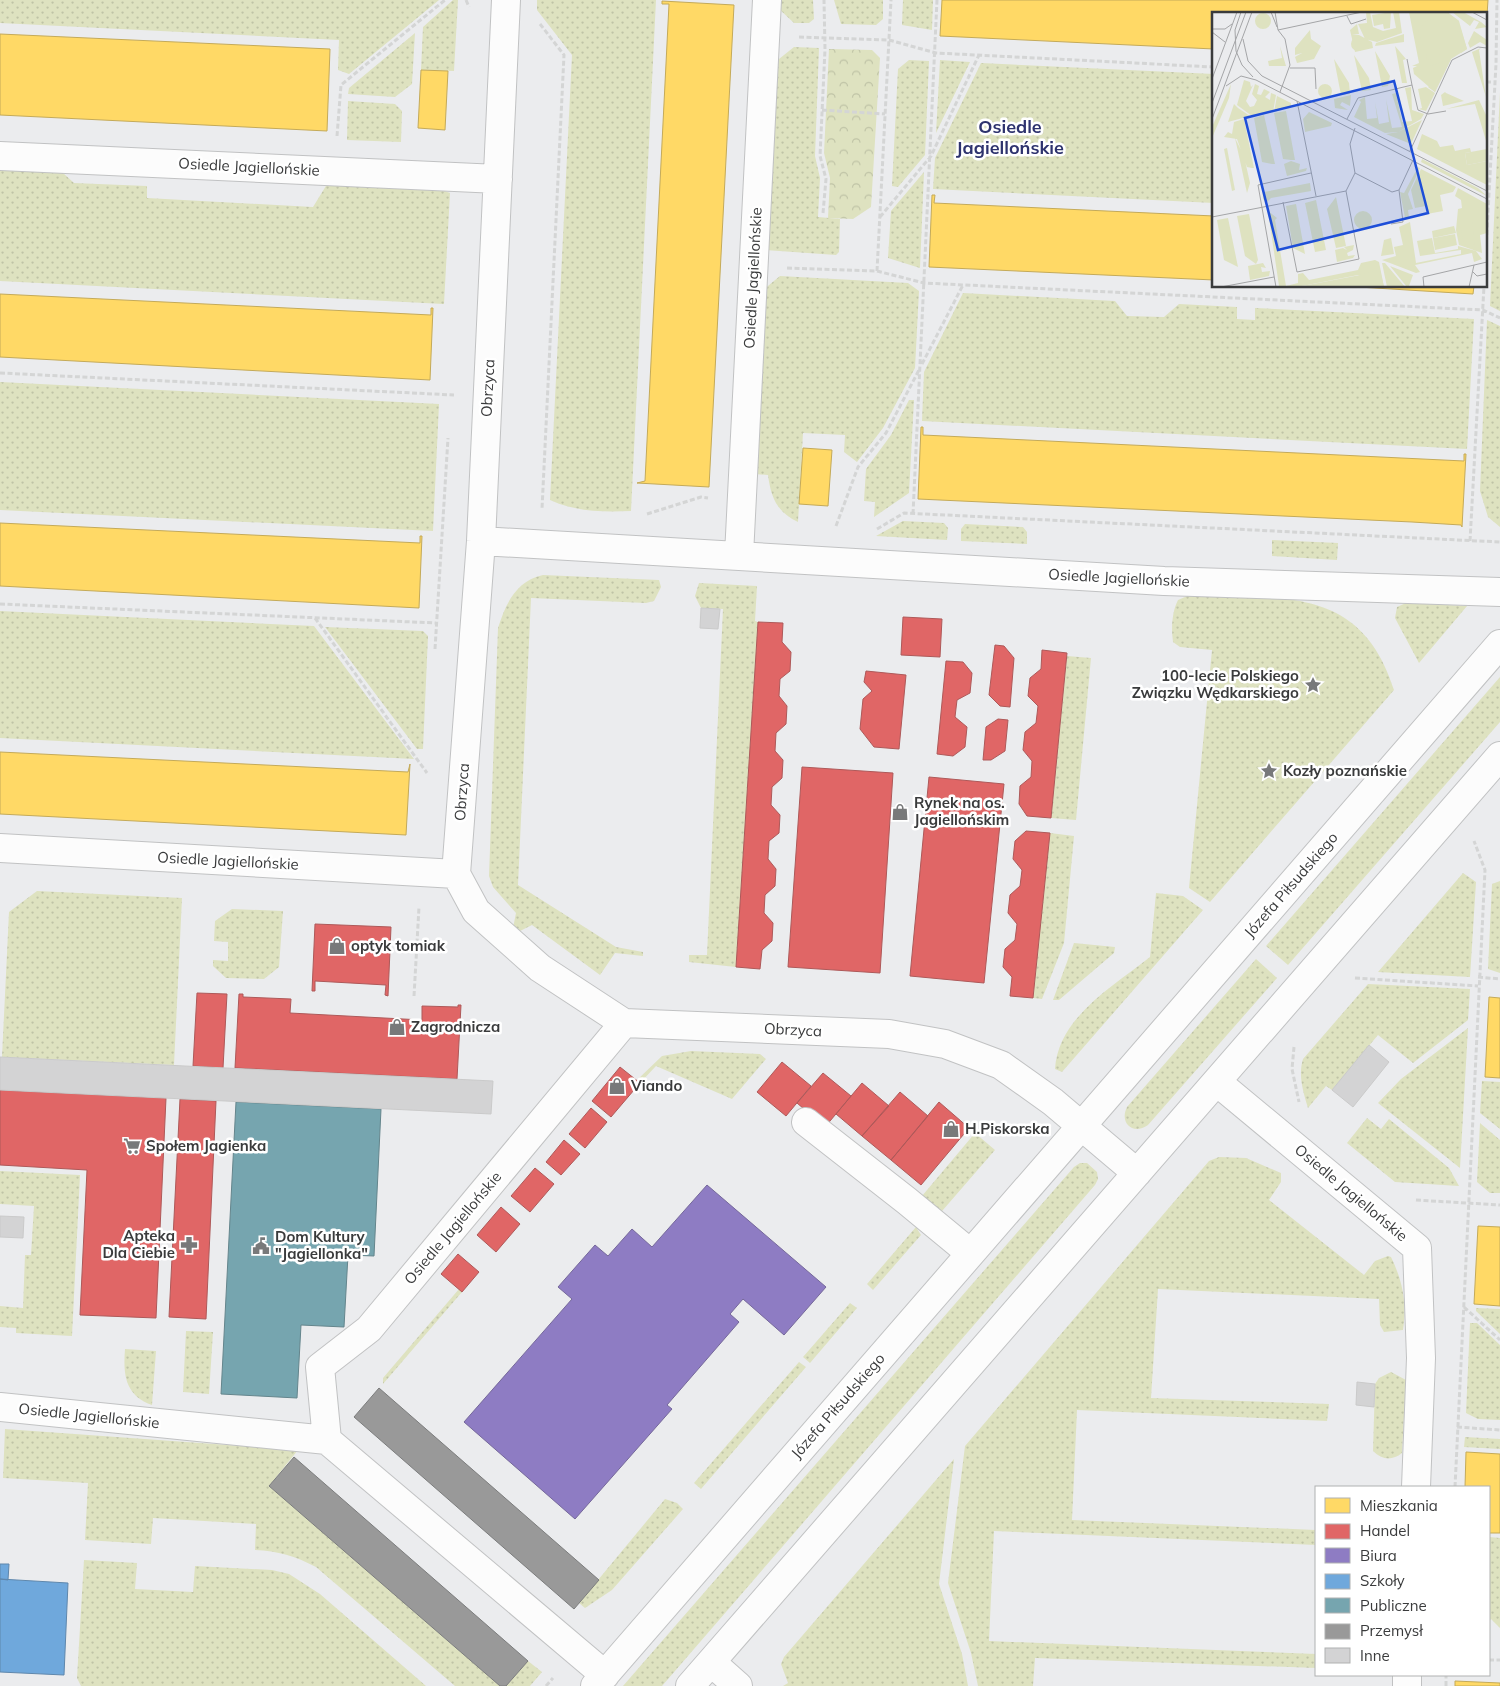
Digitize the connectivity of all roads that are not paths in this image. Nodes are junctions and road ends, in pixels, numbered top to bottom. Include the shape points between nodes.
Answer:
1 (506, 0) edge
2 (767, 0) edge
3 (0, 156) edge
4 (498, 179) junction
5 (480, 541) junction
6 (739, 555) junction
7 (1500, 592) edge
8 (1500, 644) edge
9 (1500, 756) edge
10 (0, 848) edge
11 (456, 874) junction
12 (624, 1022) junction
13 (1217, 1082) junction
14 (806, 1122) dead end
15 (1081, 1126) junction
16 (1137, 1173) junction
17 (970, 1253) junction
18 (0, 1407) edge
19 (327, 1440) junction
20 (1416, 1486) edge
21 (711, 1662) junction
22 (600, 1680) edge
23 (690, 1686) edge
24 (738, 1686) edge

1 - 4 street, Obrzyca
2 - 6 street, Osiedle Jagiellońskie
3 - 4 street, Osiedle Jagiellońskie
4 - 5 street, Obrzyca
5 - 6 street, Osiedle Jagiellońskie
5 - 11 street, Obrzyca
6 - 7 street, Osiedle Jagiellońskie via 1164,581
8 - 15 street, Józefa Piłsudskiego
9 - 13 street
10 - 11 street, Osiedle Jagiellońskie
11 - 12 street via 476,911 540,968
12 - 15 street, Obrzyca via 889,1034 945,1044 1001,1065
12 - 19 street, Osiedle Jagiellońskie via 369,1329 320,1367
13 - 16 street
13 - 20 street, Osiedle Jagiellońskie via 1417,1248 1421,1358
14 - 17 street
15 - 16 street
15 - 17 street, Józefa Piłsudskiego
16 - 21 street
17 - 22 street, Józefa Piłsudskiego
18 - 19 street, Osiedle Jagiellońskie
19 - 22 street
21 - 23 street
21 - 24 street

